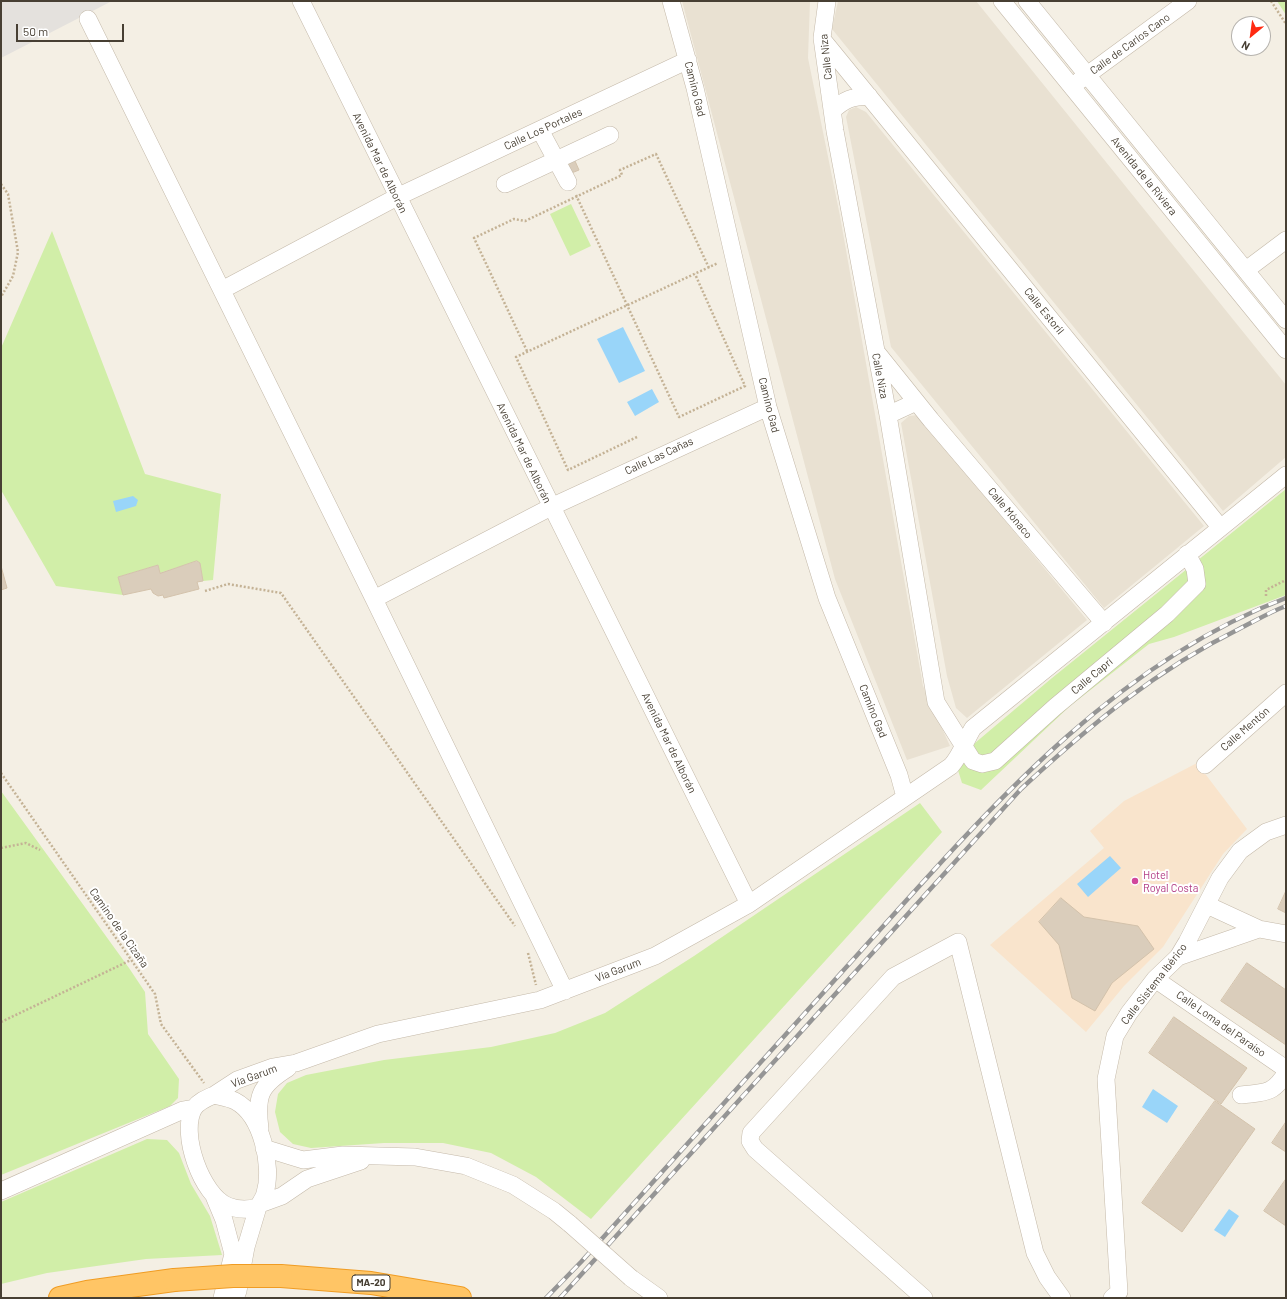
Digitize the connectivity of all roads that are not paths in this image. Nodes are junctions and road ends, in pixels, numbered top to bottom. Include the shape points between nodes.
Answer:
1 (301, 1) edge
2 (671, 1) edge
3 (827, 1) edge
4 (1002, 1) edge
5 (1027, 1) edge
6 (1188, 1) edge
7 (88, 19) dead end
8 (822, 38) junction
9 (688, 60) junction
10 (1086, 75) junction
11 (1071, 86) junction
12 (869, 96) junction
13 (832, 111) junction
14 (540, 130) junction
15 (610, 135) dead end
16 (556, 160) junction
17 (505, 184) dead end
18 (572, 189) road end
19 (397, 197) junction
20 (1286, 240) edge
21 (1246, 270) junction
22 (222, 290) junction
23 (1286, 320) edge
24 (1286, 350) edge
25 (876, 352) junction
26 (916, 402) junction
27 (768, 407) junction
28 (888, 415) junction
29 (1286, 475) edge
30 (551, 507) junction
31 (1220, 527) junction
32 (1187, 554) junction
33 (374, 599) junction
34 (1104, 623) junction
35 (1286, 693) edge
36 (964, 744) junction
37 (1205, 765) dead end
38 (905, 797) junction
39 (1286, 825) edge
40 (749, 904) junction
41 (1206, 905) junction
42 (1258, 929) junction
43 (1286, 934) edge
44 (1178, 957) junction
45 (1155, 979) junction
46 (565, 991) junction
47 (296, 1063) junction
48 (1286, 1069) edge
49 (1286, 1073) edge
50 (214, 1095) junction
51 (1241, 1095) dead end
52 (194, 1108) junction
53 (260, 1131) junction
54 (264, 1148) junction
55 (376, 1157) junction
56 (1, 1191) edge
57 (214, 1196) junction
58 (259, 1205) junction
59 (60, 1298) edge
60 (222, 1298) edge
61 (235, 1298) edge
62 (460, 1298) edge
63 (659, 1298) edge
64 (924, 1298) edge
65 (1062, 1298) edge
66 (1112, 1298) edge

1 - 19 street, Avenida Mar de Alborán
2 - 9 street, Camino Gad
3 - 8 street, Calle Niza
4 - 11 street, Avenida de la Riviera
5 - 10 street, Avenida de la Riviera
6 - 10 street, Calle de Carlos Cano
7 - 22 street
8 - 12 street, Calle Estoril
8 - 13 street, Calle Niza
9 - 14 street, Calle Los Portales
9 - 27 street, Camino Gad
10 - 11 street, Calle de Carlos Cano
10 - 21 street, Avenida de la Riviera
11 - 24 street, Avenida de la Riviera
12 - 13 street via 842,102
12 - 31 street, Calle Estoril
13 - 25 street, Calle Niza
14 - 16 street
14 - 19 street, Calle Los Portales
15 - 16 street
16 - 17 street
16 - 18 street
19 - 22 street, Calle Los Portales
19 - 30 street, Avenida Mar de Alborán
20 - 21 street
21 - 23 street, Avenida de la Riviera
22 - 33 street
25 - 26 street, Calle Mónaco
25 - 28 street, Calle Niza
26 - 28 street
26 - 34 street, Calle Mónaco
27 - 30 street, Calle Las Cañas
27 - 38 street, Camino Gad via 827,598 899,775
28 - 36 street, Calle Niza via 936,702
29 - 31 street
30 - 33 street, Calle Las Cañas
30 - 40 street, Avenida Mar de Alborán
31 - 32 street
32 - 34 street
32 - 36 street, Calle Capri via 1197,584 1167,614 1055,707 995,761 982,764 973,761
33 - 46 street
34 - 36 street via 973,728
35 - 37 street, Calle Mentón
36 - 38 street via 959,757 951,766
38 - 40 street, Vía Garum
39 - 41 street, Calle Sistema Ibérico via 1266,832 1240,851 1220,878
40 - 46 street, Vía Garum via 655,956
41 - 42 street
41 - 44 street, Calle Sistema Ibérico
42 - 43 street
42 - 44 street
44 - 45 street, Calle Sistema Ibérico
45 - 48 street, Calle Loma del Paraíso
45 - 66 street, Calle Sistema Ibérico via 1115,1036 1106,1079 1119,1292
46 - 47 street, Vía Garum via 540,1000 378,1034
47 - 50 street, Vía Garum via 273,1067 237,1080
47 - 53 street, Vía Garum via 272,1078 264,1087 258,1108
49 - 51 street via 1271,1091
50 - 52 street via 205,1098
50 - 53 street via 236,1101 250,1114
52 - 56 street via 183,1110
52 - 57 street via 189,1125 189,1144 195,1162
53 - 54 street
54 - 55 street via 303,1160 343,1155
54 - 58 street via 268,1177 265,1194
55 - 58 street via 307,1179 282,1196
55 - 63 street, bridge via 415,1156 466,1166 513,1185 554,1211 631,1278
57 - 58 street via 227,1206 248,1210
57 - 60 street via 224,1220 233,1254
58 - 61 street via 246,1247
59 - 62 highway, MA-20, bridge via 174,1280 281,1276 371,1283
64 - 65 street via 754,1149 750,1141 751,1133 893,977 958,942 1035,1253 1047,1278

